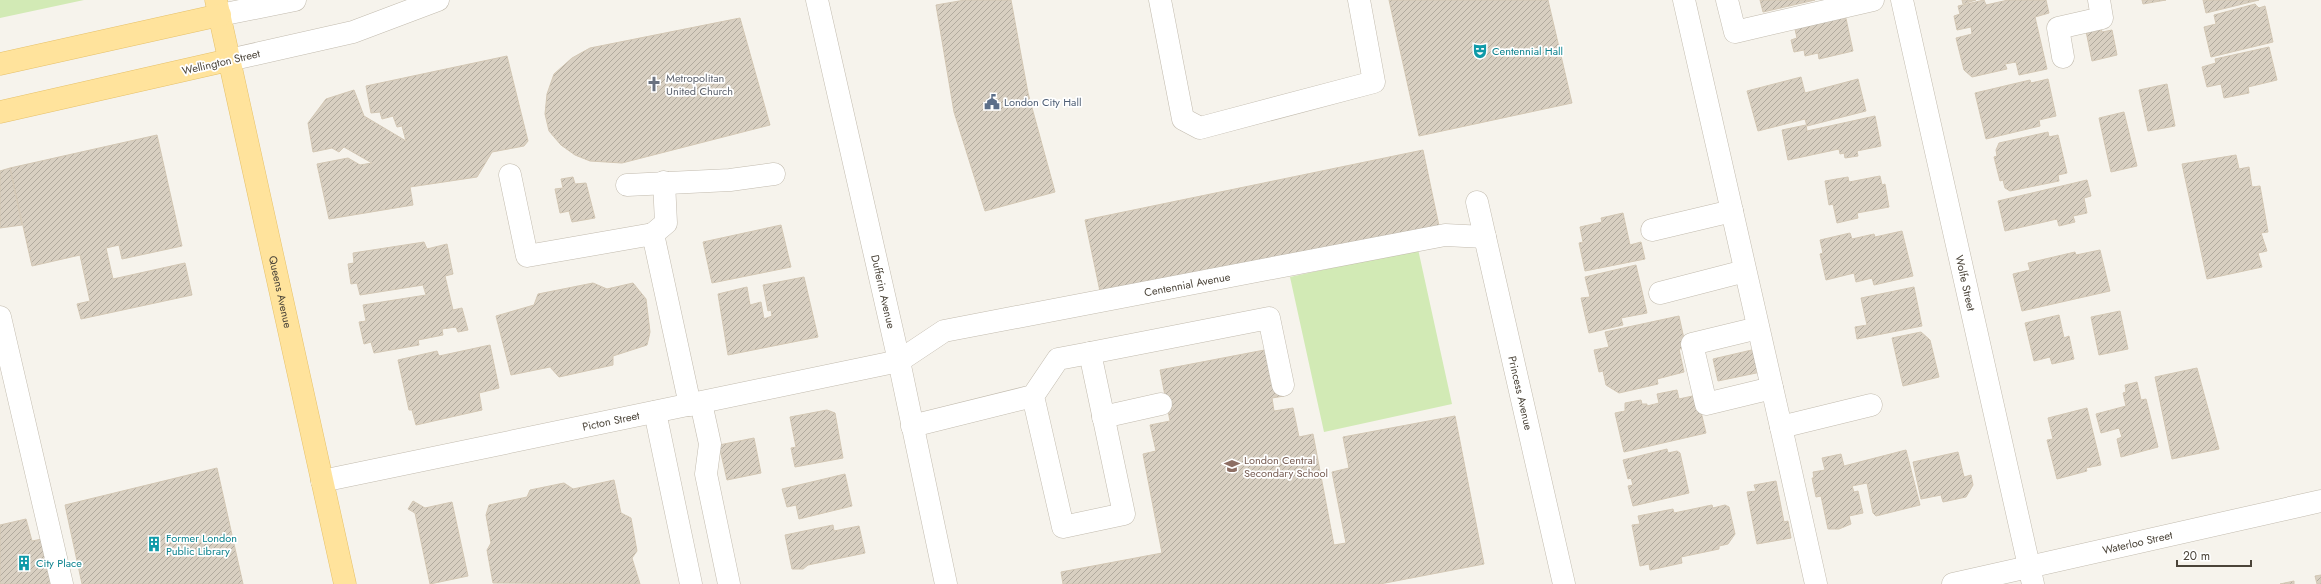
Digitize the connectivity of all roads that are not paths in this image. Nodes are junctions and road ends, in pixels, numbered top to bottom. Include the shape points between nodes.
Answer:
1 (295, 0) edge
2 (438, 0) edge
3 (817, 0) edge
4 (1160, 0) edge
5 (1359, 0) edge
6 (1684, 0) edge
7 (1727, 0) edge
8 (1873, 0) edge
9 (1902, 0) edge
10 (2099, 0) edge
11 (218, 8) edge
12 (2063, 57) dead end
13 (229, 60) junction
14 (0, 64) edge
15 (0, 112) edge
16 (774, 174) dead end
17 (510, 175) dead end
18 (664, 182) junction
19 (627, 185) dead end
20 (1478, 202) dead end
21 (1732, 211) junction
22 (1652, 230) dead end
23 (653, 234) junction
24 (1485, 237) junction
25 (1745, 271) junction
26 (1660, 292) dead end
27 (0, 317) edge
28 (1758, 328) junction
29 (1090, 353) junction
30 (899, 361) junction
31 (1283, 385) dead end
32 (1772, 388) junction
33 (1033, 396) junction
34 (696, 404) junction
35 (1161, 404) dead end
36 (1871, 405) dead end
37 (654, 412) junction
38 (1103, 416) junction
39 (912, 426) junction
40 (1781, 427) junction
41 (322, 481) junction
42 (2321, 501) edge
43 (2032, 575) edge
44 (62, 584) edge
45 (345, 584) edge
46 (691, 584) edge
47 (729, 584) edge
48 (946, 584) edge
49 (1564, 584) edge
50 (1816, 584) edge
51 (1953, 584) edge

1 - 11 street
2 - 13 street, Wellington Street via 353,32
3 - 30 street, Dufferin Avenue
4 - 5 street via 1183,118 1200,128 1374,82
6 - 21 street
7 - 8 street via 1735,32
9 - 43 street, Wolfe Street
10 - 12 street via 2102,18 2058,28
11 - 13 main road, Queens Avenue
11 - 14 main road
13 - 15 main road, Wellington Street
13 - 41 main road, Queens Avenue
16 - 18 street via 730,180
17 - 23 street via 527,256
18 - 19 street
18 - 23 street via 666,223
20 - 24 street, Princess Avenue
21 - 22 street
21 - 25 street
23 - 34 street
24 - 30 street, Centennial Avenue via 1445,235 944,331
24 - 49 street, Princess Avenue
25 - 26 street
25 - 28 street
27 - 44 street
28 - 32 street
28 - 32 street via 1692,344 1695,359 1706,404
29 - 31 street via 1269,318
29 - 33 street via 1058,359
29 - 38 street
30 - 34 street, Picton Street
30 - 39 street, Dufferin Avenue
32 - 40 street
33 - 38 street via 1063,527 1124,514
33 - 39 street
34 - 37 street, Picton Street
34 - 47 street via 710,444 706,474
35 - 38 street
36 - 40 street
37 - 41 street, Picton Street
37 - 46 street
39 - 48 street, Dufferin Avenue
40 - 50 street
41 - 45 main road, Queens Avenue
42 - 43 street, Waterloo Street
43 - 51 street, Waterloo Street

